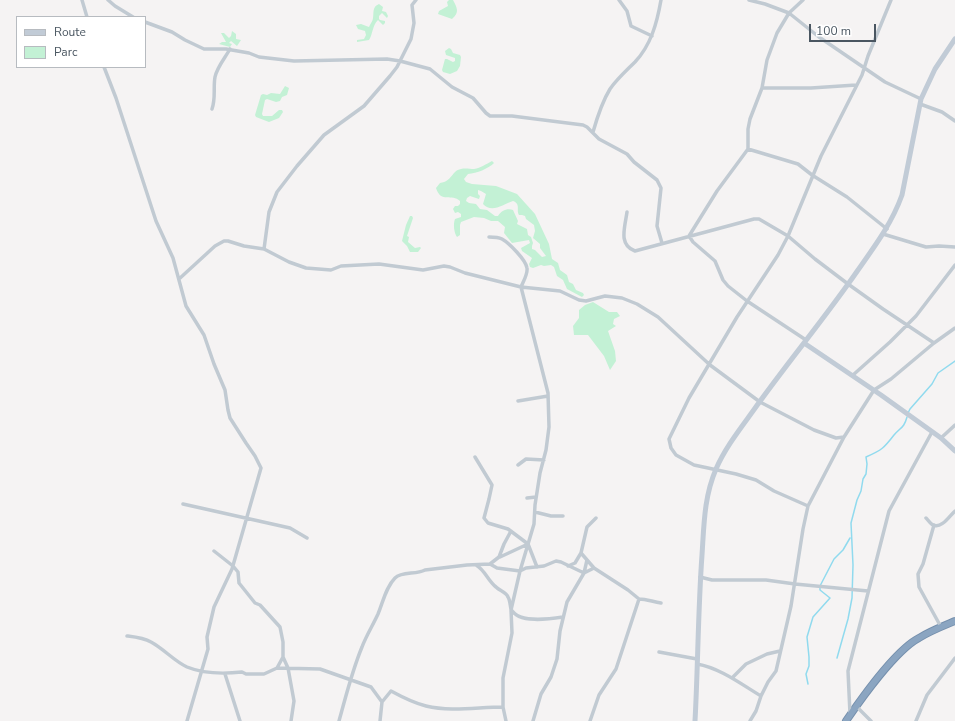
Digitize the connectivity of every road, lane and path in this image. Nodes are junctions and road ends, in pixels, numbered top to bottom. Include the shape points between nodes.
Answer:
1 (82, 0) edge
2 (108, 0) edge
3 (416, 0) edge
4 (619, 0) edge
5 (661, 0) edge
6 (749, 0) edge
7 (803, 0) edge
8 (891, 0) edge
9 (788, 14) junction
10 (87, 16) edge
11 (132, 16) edge
12 (146, 22) edge
13 (652, 36) junction
14 (955, 39) edge
15 (230, 49) junction
16 (400, 61) junction
17 (104, 68) edge
18 (865, 68) junction
19 (856, 85) junction
20 (762, 88) junction
21 (921, 101) junction
22 (212, 109) dead end
23 (955, 121) edge
24 (593, 132) junction
25 (748, 149) junction
26 (812, 175) junction
27 (627, 212) dead end
28 (887, 229) junction
29 (883, 234) junction
30 (689, 236) junction
31 (788, 236) junction
32 (489, 237) dead end
33 (662, 243) junction
34 (264, 244) junction
35 (955, 247) edge
36 (264, 249) junction
37 (270, 252) junction
38 (955, 265) edge
39 (179, 280) junction
40 (848, 284) junction
41 (521, 287) junction
42 (747, 301) junction
43 (907, 325) junction
44 (955, 328) edge
45 (805, 341) junction
46 (934, 343) junction
47 (710, 365) junction
48 (853, 375) junction
49 (874, 390) junction
50 (548, 396) junction
51 (518, 401) dead end
52 (760, 402) junction
53 (955, 425) edge
54 (930, 431) junction
55 (844, 437) junction
56 (941, 438) junction
57 (955, 451) edge
58 (475, 457) dead end
59 (544, 460) junction
60 (518, 465) dead end
61 (716, 469) junction
62 (536, 497) junction
63 (527, 498) dead end
64 (183, 504) dead end
65 (808, 506) junction
66 (955, 510) edge
67 (534, 512) junction
68 (563, 516) dead end
69 (247, 518) junction
70 (596, 518) dead end
71 (926, 518) dead end
72 (934, 525) junction
73 (511, 531) junction
74 (307, 538) dead end
75 (528, 544) junction
76 (214, 551) dead end
77 (581, 553) junction
78 (499, 557) junction
79 (587, 560) junction
80 (490, 564) junction
81 (476, 565) junction
82 (233, 566) junction
83 (568, 566) junction
84 (537, 567) junction
85 (594, 568) junction
86 (520, 571) junction
87 (584, 573) junction
88 (700, 577) junction
89 (795, 584) junction
90 (868, 591) junction
91 (640, 599) junction
92 (660, 604) dead end
93 (511, 610) junction
94 (563, 617) junction
95 (955, 621) edge
96 (941, 627) junction
97 (127, 636) dead end
98 (659, 652) dead end
99 (780, 652) junction
100 (283, 657) junction
101 (955, 658) edge
102 (697, 662) junction
103 (277, 668) junction
104 (288, 668) junction
105 (202, 670) junction
106 (225, 674) junction
107 (732, 678) junction
108 (351, 680) junction
109 (761, 696) junction
110 (382, 702) junction
111 (504, 706) junction
112 (856, 706) junction
113 (850, 715) junction
114 (188, 721) edge
115 (240, 721) edge
116 (291, 721) edge
117 (339, 721) edge
118 (380, 721) edge
119 (506, 721) edge
120 (533, 721) edge
121 (590, 721) edge
122 (695, 721) edge
123 (750, 721) edge
124 (846, 721) edge
125 (871, 721) edge
126 (916, 721) edge

1 - 10 street
2 - 11 street
3 - 16 street via 412,9 413,33
4 - 13 street via 627,11 631,26
5 - 13 street
6 - 9 street
7 - 9 street
8 - 18 street
9 - 18 street
9 - 20 street via 777,33 767,60
12 - 15 street via 172,32 202,48
13 - 24 street via 636,60 610,90 598,114
14 - 21 street via 935,68
15 - 16 street via 259,57 294,61
15 - 22 street via 215,76
16 - 24 street via 434,72 452,87 473,98 490,116 512,116 583,125
16 - 34 street via 364,106 324,136 277,192 269,212
17 - 39 street via 156,221 173,258
18 - 19 street
18 - 21 street
19 - 20 street
19 - 26 street
20 - 25 street via 749,124
21 - 23 street
21 - 28 street via 902,195
24 - 33 street via 599,139 627,154 657,180 661,188 657,226
25 - 26 street via 798,164
25 - 30 street via 717,191
26 - 28 street via 847,197
26 - 31 street
27 - 33 street via 624,243 629,249 635,251
28 - 29 street
29 - 35 street via 926,247
29 - 40 street
30 - 31 street via 754,219 759,219
30 - 33 street
30 - 42 street via 692,242 715,261 728,286
31 - 40 street
31 - 42 street
32 - 41 street via 503,240 516,251 527,267
34 - 36 street
34 - 37 street
36 - 37 street
36 - 39 street via 224,241 215,246
37 - 41 street via 299,266 327,270 341,266 380,264 423,270 444,266
38 - 43 street
39 - 69 street via 186,306 204,335 224,387 230,418 260,468
40 - 43 street
40 - 45 street
41 - 47 street via 560,291 578,300 586,301 605,296 622,298 637,304 658,317
41 - 50 street
42 - 45 street
42 - 47 street
43 - 46 street
43 - 48 street
44 - 46 street
45 - 48 street
45 - 52 street
46 - 49 street
47 - 52 street
47 - 61 street via 689,398 669,439 676,455 694,465
48 - 49 street
49 - 54 street
49 - 55 street
50 - 51 street
50 - 59 street via 549,427
52 - 55 street via 814,430 836,438
52 - 61 street via 725,451
53 - 56 street
54 - 56 street
54 - 90 street via 889,511
55 - 65 street
56 - 57 street
58 - 73 street via 492,485 484,518 488,523
59 - 60 street via 526,459
59 - 62 street
61 - 65 street via 756,480
61 - 88 street via 707,494
62 - 63 street
62 - 67 street
64 - 69 street
65 - 89 street
66 - 72 street via 943,523
67 - 68 street
67 - 75 street via 534,524
69 - 74 street via 290,528
69 - 82 street
70 - 77 street via 587,527
71 - 72 street
72 - 96 street via 918,574 919,587
73 - 75 street
73 - 78 street
75 - 78 street
75 - 84 street
75 - 86 street
76 - 82 street
77 - 79 street
77 - 83 street via 575,563
78 - 80 street
79 - 85 street
79 - 87 street
80 - 81 street
80 - 86 street via 496,568
81 - 93 street via 492,584 506,593
81 - 108 street via 425,570 396,578 362,647
82 - 100 street via 238,572 239,582 255,603 260,605 280,627
82 - 105 street via 214,607
83 - 84 street via 556,561
83 - 87 street
84 - 86 street
85 - 87 street
85 - 91 street
86 - 93 street
87 - 94 street via 567,602
88 - 89 street via 712,580 766,580
88 - 102 street
89 - 90 street
89 - 99 street
90 - 113 street via 848,671
91 - 92 street
91 - 121 street via 616,669 599,695
93 - 94 street via 519,617 545,620
93 - 111 street via 512,633 502,678
94 - 120 street via 557,659 551,677 541,694
95 - 96 highway
96 - 112 highway via 918,638 904,649
97 - 105 street via 152,642 187,667
98 - 102 street
99 - 107 street via 768,654 746,664
99 - 109 street via 776,671
100 - 103 street
100 - 104 street
101 - 126 street via 927,695
102 - 107 street
102 - 122 street
103 - 104 street
103 - 106 street via 264,674
104 - 108 street via 320,670
104 - 116 street via 294,701
105 - 106 street
105 - 114 street
106 - 115 street
107 - 109 street
108 - 110 street via 372,686
108 - 117 street
109 - 123 street
110 - 111 street via 391,691 413,702 442,709
110 - 118 street
111 - 119 street
112 - 113 highway
112 - 125 street
113 - 124 highway

